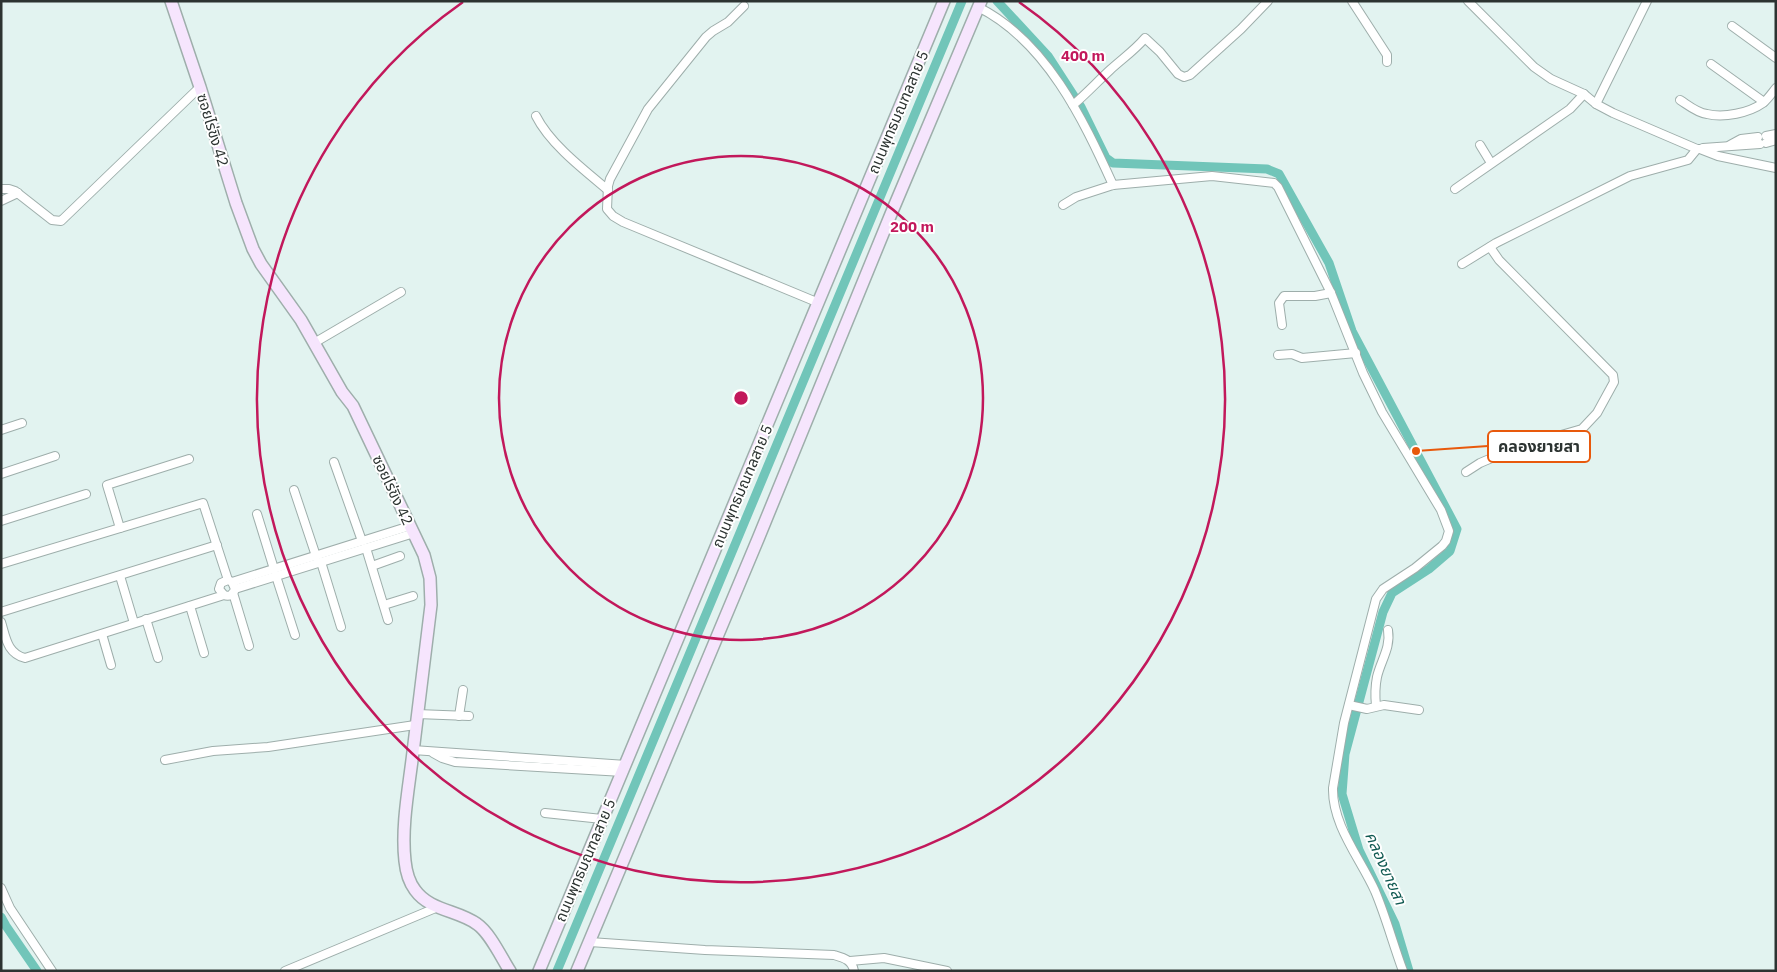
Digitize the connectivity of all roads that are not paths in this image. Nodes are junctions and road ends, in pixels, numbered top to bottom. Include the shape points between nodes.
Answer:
1 (171, 1) edge
2 (944, 1) edge
3 (1268, 1) edge
4 (1352, 1) edge
5 (1468, 1) edge
6 (1647, 1) edge
7 (980, 4) edge
8 (744, 6) dead end
9 (1732, 26) dead end
10 (1776, 58) edge
11 (1387, 62) dead end
12 (1711, 64) dead end
13 (200, 87) junction
14 (1776, 88) edge
15 (1584, 94) junction
16 (1680, 100) dead end
17 (1764, 102) junction
18 (1074, 104) junction
19 (1596, 104) junction
20 (536, 116) dead end
21 (1776, 134) edge
22 (1763, 140) junction
23 (1776, 140) edge
24 (1480, 145) dead end
25 (1698, 149) junction
26 (1491, 163) junction
27 (1776, 168) edge
28 (1113, 185) junction
29 (1, 189) edge
30 (1455, 189) dead end
31 (608, 190) junction
32 (18, 193) junction
33 (1, 201) edge
34 (1063, 205) dead end
35 (1490, 247) junction
36 (1462, 264) dead end
37 (401, 292) dead end
38 (1331, 293) junction
39 (819, 303) junction
40 (1282, 324) dead end
41 (314, 343) junction
42 (1356, 353) junction
43 (1278, 354) dead end
44 (22, 423) dead end
45 (1, 430) edge
46 (55, 456) dead end
47 (188, 459) dead end
48 (334, 462) dead end
49 (1466, 472) dead end
50 (1, 474) edge
51 (294, 490) dead end
52 (86, 494) dead end
53 (257, 514) dead end
54 (1, 520) edge
55 (120, 528) junction
56 (412, 529) junction
57 (364, 544) junction
58 (216, 546) junction
59 (400, 556) dead end
60 (318, 559) junction
61 (1, 564) edge
62 (372, 566) junction
63 (275, 572) junction
64 (120, 576) junction
65 (232, 586) junction
66 (224, 595) junction
67 (413, 596) dead end
68 (384, 605) junction
69 (190, 606) junction
70 (1, 612) edge
71 (146, 620) junction
72 (388, 620) dead end
73 (1, 622) edge
74 (134, 623) junction
75 (341, 627) dead end
76 (1388, 630) dead end
77 (102, 634) junction
78 (296, 635) dead end
79 (249, 646) dead end
80 (204, 653) dead end
81 (158, 658) dead end
82 (111, 665) dead end
83 (463, 690) dead end
84 (1352, 706) junction
85 (1376, 706) junction
86 (1419, 710) dead end
87 (459, 716) junction
88 (469, 716) dead end
89 (416, 719) junction
90 (413, 750) junction
91 (165, 760) dead end
92 (624, 768) junction
93 (545, 813) dead end
94 (602, 819) junction
95 (1, 888) edge
96 (438, 907) junction
97 (590, 942) junction
98 (850, 961) junction
99 (1402, 968) edge
100 (52, 971) edge
101 (285, 971) edge
102 (510, 971) edge
103 (539, 971) edge
104 (577, 971) edge
105 (854, 971) edge
106 (947, 971) edge
107 (1393, 971) edge

1 - 13 main road, ซอยไร่ขิง 42
2 - 39 main road, ถนนพุทธมณฑลสาย 5
3 - 18 street via 1190,75 1180,76 1145,38
4 - 11 street via 1387,55
5 - 15 street via 1534,67
6 - 19 street
7 - 18 street via 1024,42
7 - 97 main road
8 - 31 street via 706,37 648,109 610,179
9 - 10 street
12 - 17 street
13 - 32 street via 61,221 52,220
13 - 41 main road, ซอยไร่ขิง 42 via 253,249
14 - 17 street
15 - 19 street
15 - 26 street via 1570,109
16 - 17 street via 1698,112 1716,115 1749,110
18 - 28 street
19 - 25 street
20 - 31 street via 581,168
21 - 22 street
22 - 23 street
22 - 25 street via 1743,146
24 - 26 street
25 - 27 street
25 - 35 street via 1688,160 1630,176
26 - 30 street
28 - 34 street
28 - 38 street via 1212,176 1274,183
29 - 32 street
31 - 39 street via 607,209 622,222
32 - 33 street
35 - 36 street
35 - 49 street via 1498,260 1613,375 1614,382 1597,412 1582,429 1513,449
37 - 41 street
38 - 40 street via 1284,296 1279,303
38 - 42 street
39 - 92 main road, ถนนพุทธมณฑลสาย 5
41 - 56 main road, ซอยไร่ขิง 42 via 353,406
42 - 43 street via 1302,358
42 - 84 street via 1382,412 1441,510 1449,531 1442,546 1416,568 1388,584 1376,599
44 - 45 street
46 - 50 street
47 - 55 street via 107,485
48 - 57 street
51 - 60 street
52 - 54 street
53 - 63 street
55 - 58 street via 203,502
55 - 61 street
56 - 57 street
56 - 89 main road, ซอยไร่ขิง 42 via 428,567 432,588
57 - 60 street
57 - 62 street
58 - 64 street
58 - 65 street
59 - 62 street
60 - 63 street
60 - 75 street
62 - 68 street
63 - 65 street
63 - 78 street
64 - 70 street
64 - 74 street
65 - 66 street via 229,596
65 - 66 street via 223,582 220,591
65 - 79 street
66 - 69 street
67 - 68 street
68 - 72 street
69 - 71 street
69 - 80 street
71 - 74 street
71 - 81 street
73 - 77 street via 13,653 25,658
74 - 77 street
76 - 85 street via 1389,644 1377,677
77 - 82 street
83 - 87 street
84 - 85 street via 1367,709
84 - 99 street via 1341,742 1332,798 1341,824 1382,906
85 - 86 street via 1384,704
87 - 88 street
87 - 89 street
89 - 90 main road, ซอยไร่ขิง 42
89 - 91 street via 268,747 213,751
90 - 92 street via 432,752 455,762
90 - 96 main road, ซอยไร่ขิง 42 via 405,821 405,861 416,892
92 - 94 main road, ถนนพุทธมณฑลสาย 5
93 - 94 street
94 - 103 main road, ถนนพุทธมณฑลสาย 5
95 - 100 street via 10,908
96 - 101 street
96 - 102 main road, ซอยไร่ขิง 42 via 478,924
97 - 98 street via 834,955
97 - 104 main road
98 - 105 street
98 - 106 street via 884,958
99 - 107 street

